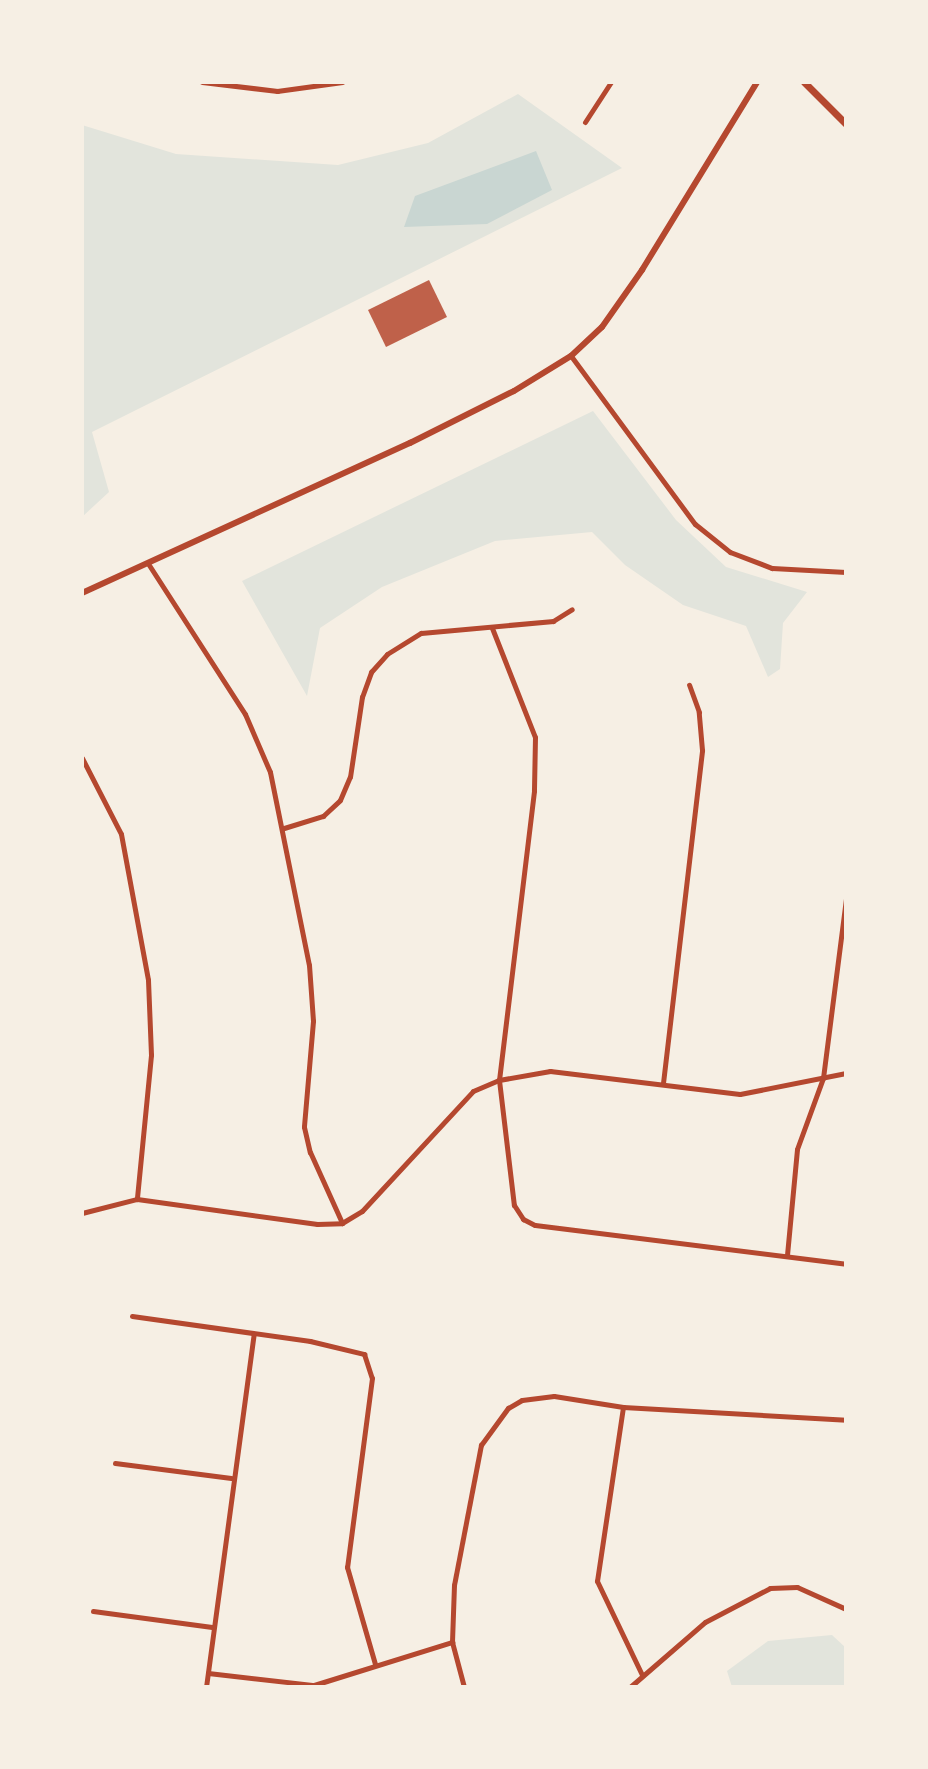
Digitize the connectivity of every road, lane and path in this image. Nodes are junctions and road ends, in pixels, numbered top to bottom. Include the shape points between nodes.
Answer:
1 (202, 82) edge
2 (342, 82) edge
3 (611, 82) edge
4 (757, 82) edge
5 (804, 82) edge
6 (585, 122) dead end
7 (846, 124) edge
8 (571, 356) junction
9 (149, 565) junction
10 (846, 572) edge
11 (82, 593) edge
12 (572, 609) dead end
13 (492, 628) junction
14 (689, 685) dead end
15 (82, 758) edge
16 (284, 828) junction
17 (846, 898) edge
18 (846, 1073) edge
19 (823, 1078) junction
20 (499, 1080) junction
21 (663, 1083) junction
22 (137, 1199) junction
23 (82, 1213) edge
24 (342, 1223) junction
25 (787, 1255) junction
26 (846, 1264) edge
27 (132, 1316) dead end
28 (254, 1334) junction
29 (623, 1407) junction
30 (846, 1420) edge
31 (115, 1463) dead end
32 (231, 1478) junction
33 (846, 1609) edge
34 (93, 1611) dead end
35 (212, 1627) junction
36 (452, 1642) junction
37 (375, 1664) junction
38 (208, 1673) junction
39 (642, 1675) junction
40 (206, 1687) edge
41 (464, 1687) edge
42 (630, 1687) edge

1 - 2 street via 277,91
3 - 6 street
4 - 8 street via 636,280 602,327
5 - 7 main road
8 - 9 street via 423,436
8 - 10 street via 695,524 730,552 772,568
9 - 11 street
9 - 16 street via 245,714 270,772
12 - 13 street via 553,621
13 - 16 street via 421,633 387,654 371,672 362,697 350,777 340,800 323,816
13 - 20 street via 535,737 534,791
14 - 21 street via 699,712 702,750
15 - 22 street via 121,834 148,980 151,1055
16 - 24 street via 309,965 313,1021 304,1127
17 - 19 street
18 - 19 street
19 - 21 street via 740,1094
19 - 25 street via 797,1149
20 - 21 street via 550,1071
20 - 24 street via 473,1091 362,1211
20 - 25 street via 514,1205 523,1219
22 - 23 street
22 - 24 street
25 - 26 street
27 - 28 street
28 - 32 street
28 - 37 street via 354,1348 370,1364 347,1567
29 - 30 street
29 - 36 street via 539,1396 508,1408 494,1422 481,1445 454,1585
29 - 39 street via 597,1581
31 - 32 street
32 - 35 street
33 - 39 street via 797,1587 770,1588 705,1622
34 - 35 street
35 - 38 street
36 - 37 street
36 - 41 street
37 - 38 street via 296,1686
38 - 40 street
39 - 42 street

